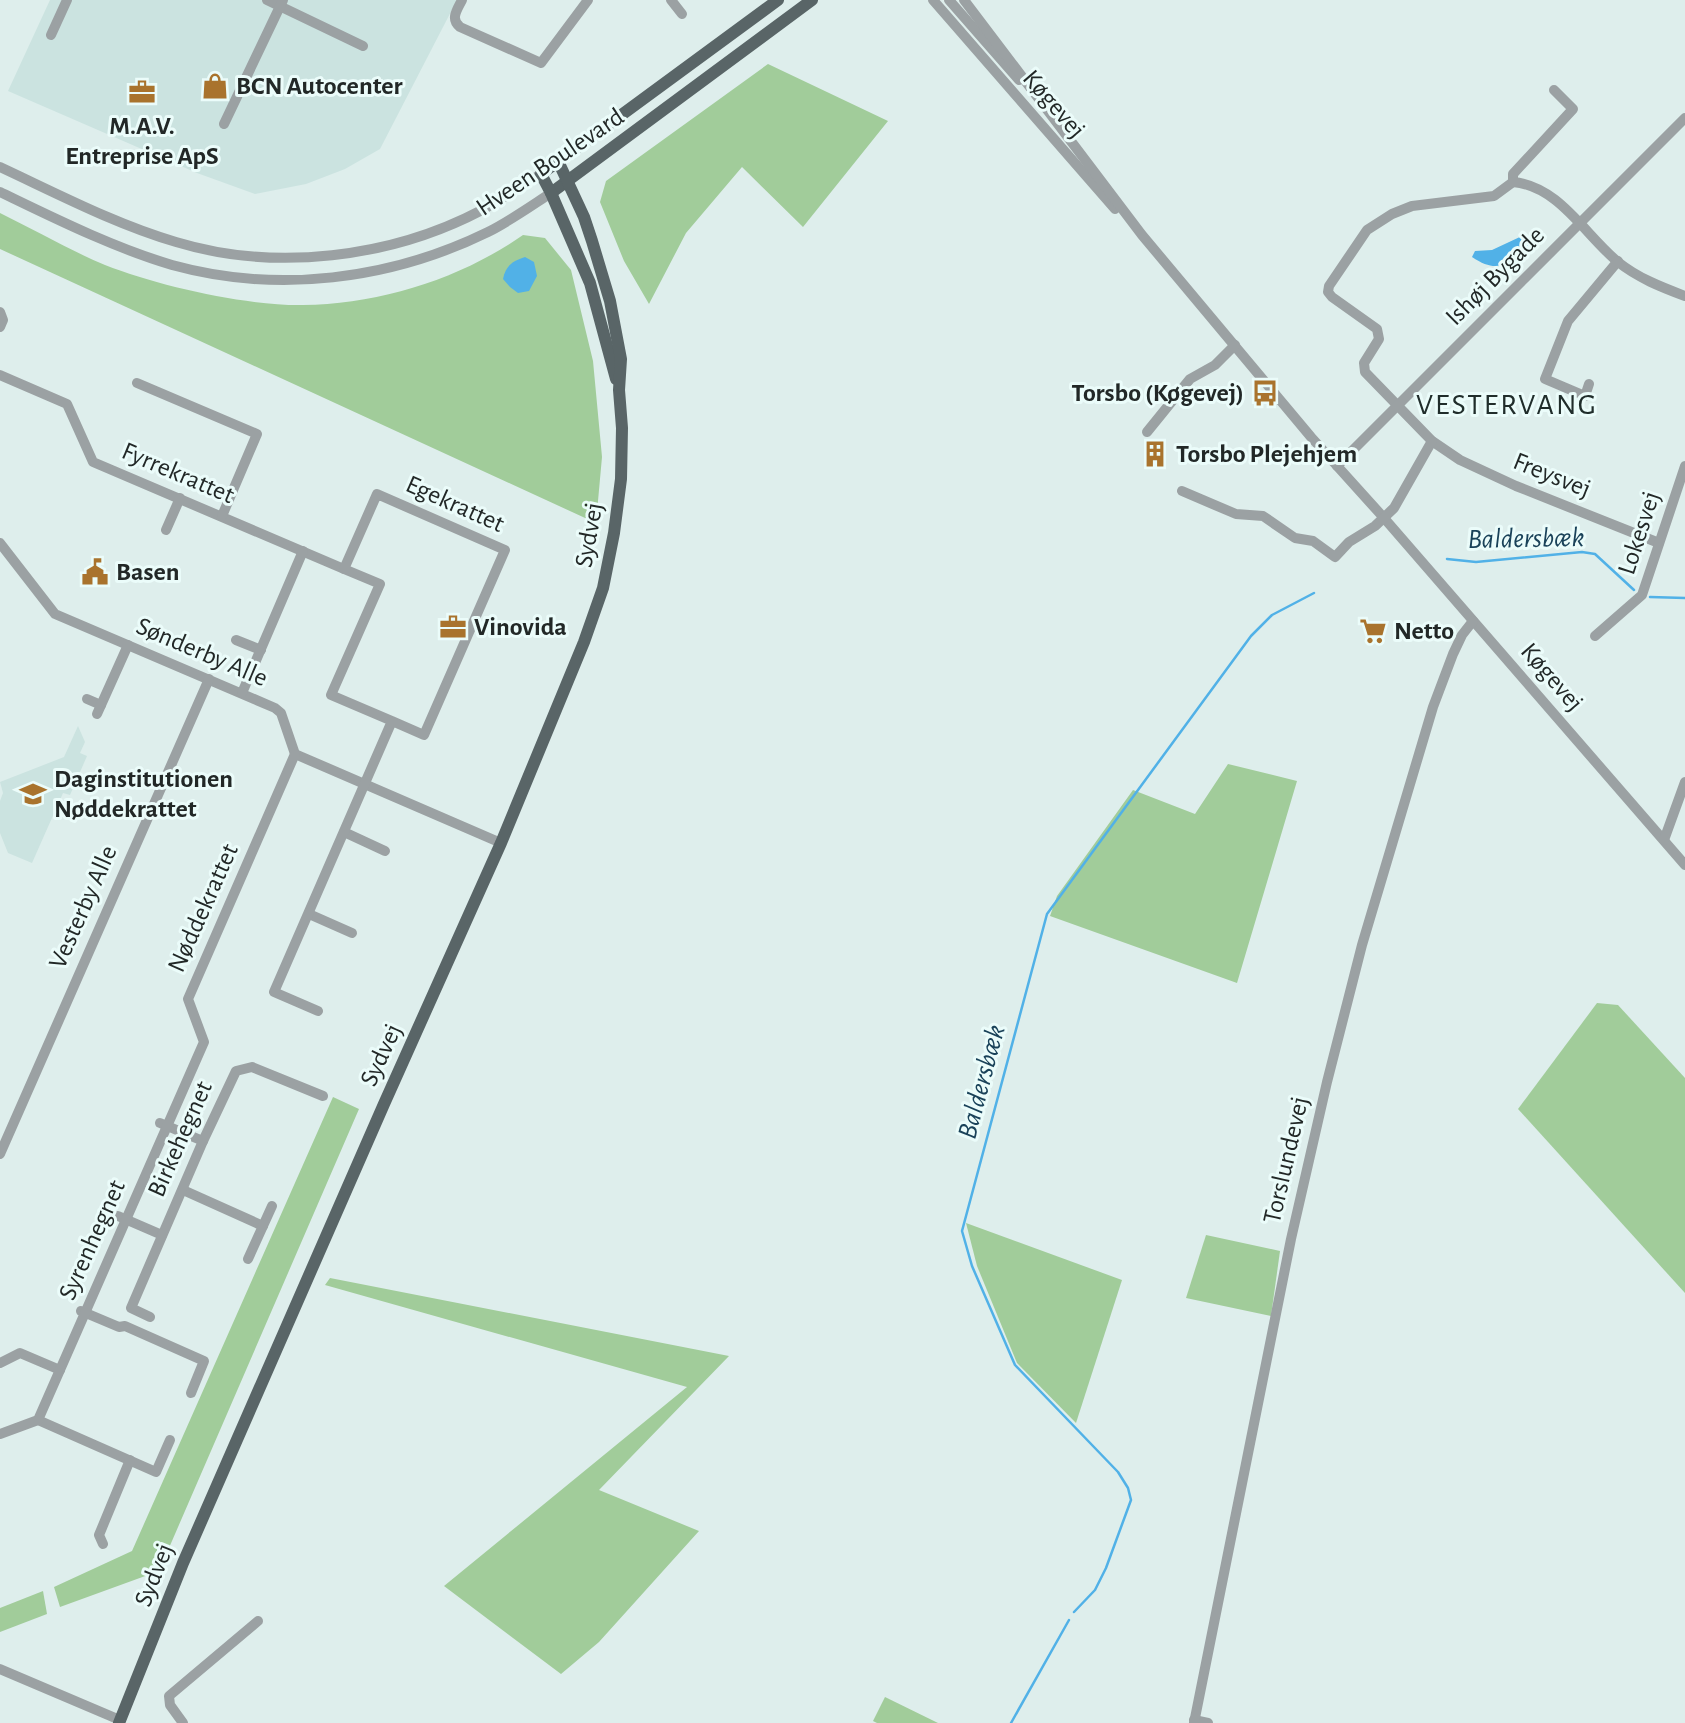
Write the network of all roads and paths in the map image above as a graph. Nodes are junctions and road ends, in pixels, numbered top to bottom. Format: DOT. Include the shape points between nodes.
graph roads {
  1 [pos="66,0"];
  2 [pos="267,0"];
  3 [pos="462,0"];
  4 [pos="588,0"];
  5 [pos="671,0"];
  6 [pos="778,0"];
  7 [pos="812,0"];
  8 [pos="933,0"];
  9 [pos="949,0"];
  10 [pos="964,0"];
  11 [pos="282,3"];
  12 [pos="682,14"];
  13 [pos="51,35"];
  14 [pos="363,46"];
  15 [pos="1554,90"];
  16 [pos="1040,99"];
  17 [pos="1685,118"];
  18 [pos="224,124"];
  19 [pos="558,162"];
  20 [pos="0,167"];
  21 [pos="541,174"];
  22 [pos="569,181"];
  23 [pos="1513,182"];
  24 [pos="551,193"];
  25 [pos="0,194"];
  26 [pos="1579,224"];
  27 [pos="1142,235"];
  28 [pos="1618,261"];
  29 [pos="1685,296"];
  30 [pos="0,312"];
  31 [pos="0,327"];
  32 [pos="1235,345"];
  33 [pos="0,375"];
  34 [pos="137,383"];
  35 [pos="1589,384"];
  36 [pos="619,390"];
  37 [pos="1399,406"];
  38 [pos="1147,432"];
  39 [pos="1432,442"];
  40 [pos="1337,466"];
  41 [pos="1685,466"];
  42 [pos="1182,491"];
  43 [pos="180,498"];
  44 [pos="222,516"];
  45 [pos="1384,518"];
  46 [pos="166,530"];
  47 [pos="0,543"];
  48 [pos="1659,544"];
  49 [pos="303,551"];
  50 [pos="344,569"];
  51 [pos="1473,621"];
  52 [pos="1595,636"];
  53 [pos="236,640"];
  54 [pos="128,645"];
  55 [pos="261,650"];
  56 [pos="209,679"];
  57 [pos="243,694"];
  58 [pos="88,699"];
  59 [pos="392,722"];
  60 [pos="295,754"];
  61 [pos="1685,782"];
  62 [pos="365,784"];
  63 [pos="344,832"];
  64 [pos="1664,840"];
  65 [pos="501,843"];
  66 [pos="385,851"];
  67 [pos="1685,865"];
  68 [pos="309,914"];
  69 [pos="352,933"];
  70 [pos="318,1011"];
  71 [pos="204,1042"];
  72 [pos="323,1096"];
  73 [pos="163,1124"];
  74 [pos="203,1141"];
  75 [pos="0,1154"];
  76 [pos="183,1190"];
  77 [pos="272,1206"];
  78 [pos="122,1218"];
  79 [pos="263,1226"];
  80 [pos="162,1235"];
  81 [pos="248,1259"];
  82 [pos="82,1311"];
  83 [pos="150,1317"];
  84 [pos="0,1363"];
  85 [pos="60,1370"];
  86 [pos="191,1393"];
  87 [pos="38,1420"];
  88 [pos="0,1434"];
  89 [pos="170,1440"];
  90 [pos="130,1460"];
  91 [pos="103,1545"];
  92 [pos="258,1621"];
  93 [pos="0,1669"];
  94 [pos="1194,1721"];
  95 [pos="119,1722"];
  96 [pos="183,1723"];
  97 [pos="1209,1723"];
  1 -- 13 [label="street"];
  2 -- 11 [label="street"];
  3 -- 4 [label="street" via="455,23 541,63"];
  5 -- 12 [label="street"];
  6 -- 19 [label="main road, Hveen Boulevard"];
  7 -- 22 [label="main road, Hveen Boulevard"];
  8 -- 27 [label="street, Køgevej"];
  9 -- 16 [label="street"];
  10 -- 16 [label="street, Køgevej"];
  11 -- 14 [label="street"];
  11 -- 18 [label="street"];
  15 -- 23 [label="street" via="1573,109 1513,174"];
  16 -- 27 [label="street, Køgevej"];
  17 -- 26 [label="street, Ishøj Bygade"];
  19 -- 21 [label="main road, Hveen Boulevard"];
  19 -- 22 [label="main road, Sydvej"];
  20 -- 21 [label="street, Hveen Boulevard" via="101,215 177,243 246,256 283,257 363,251 420,236 481,211"];
  21 -- 24 [label="main road, Sydvej"];
  22 -- 24 [label="main road, Hveen Boulevard"];
  22 -- 36 [label="main road, Sydvej" via="610,301 621,359"];
  23 -- 26 [label="street" via="1554,197"];
  23 -- 37 [label="street, Freysvej" via="1494,196 1412,206 1392,214 1367,230 1328,286 1332,297 1380,334 1364,368"];
  24 -- 25 [label="street, Hveen Boulevard" via="491,231 426,258 369,273 282,280 242,278 172,264 93,236"];
  24 -- 36 [label="main road, Sydvej" via="590,283"];
  26 -- 28 [label="street"];
  26 -- 37 [label="street, Ishøj Bygade"];
  27 -- 32 [label="street, Køgevej"];
  28 -- 29 [label="street" via="1658,286"];
  28 -- 35 [label="street" via="1568,321 1545,379 1585,396"];
  30 -- 31 [label="street"];
  32 -- 38 [label="street" via="1215,365 1190,379"];
  32 -- 40 [label="street, Køgevej"];
  33 -- 43 [label="street, Fyrrekrattet" via="67,404 93,462"];
  34 -- 44 [label="street" via="257,434"];
  36 -- 65 [label="main road, Sydvej" via="621,479 603,588"];
  37 -- 39 [label="street, Freysvej"];
  37 -- 40 [label="street, Ishøj Bygade"];
  39 -- 45 [label="street" via="1400,500"];
  39 -- 48 [label="street, Freysvej" via="1478,470"];
  40 -- 45 [label="street, Køgevej"];
  41 -- 48 [label="street, Lokesvej"];
  42 -- 45 [label="street" via="1236,514 1263,516 1335,557"];
  43 -- 44 [label="street, Fyrrekrattet"];
  43 -- 46 [label="street"];
  44 -- 49 [label="street, Fyrrekrattet"];
  45 -- 51 [label="street, Køgevej"];
  47 -- 54 [label="street, Sønderby Alle" via="55,614"];
  48 -- 52 [label="street, Lokesvej" via="1642,595"];
  49 -- 50 [label="street, Fyrrekrattet"];
  49 -- 55 [label="street"];
  50 -- 59 [label="street, Egekrattet" via="380,584 331,695"];
  50 -- 59 [label="street, Egekrattet" via="377,494 505,550 424,735"];
  51 -- 64 [label="street, Køgevej"];
  51 -- 94 [label="street, Torslundevej" via="1453,654 1433,708 1326,1082"];
  53 -- 55 [label="street"];
  54 -- 56 [label="street, Sønderby Alle"];
  54 -- 58 [label="street" via="99,710"];
  55 -- 57 [label="street"];
  56 -- 57 [label="street, Sønderby Alle"];
  56 -- 75 [label="street, Vesterby Alle"];
  57 -- 60 [label="street, Sønderby Alle" via="281,713"];
  59 -- 62 [label="street"];
  60 -- 62 [label="street"];
  60 -- 71 [label="street, Nøddekrattet" via="188,999"];
  61 -- 64 [label="street"];
  62 -- 63 [label="street"];
  62 -- 65 [label="street"];
  63 -- 66 [label="street"];
  63 -- 68 [label="street"];
  64 -- 67 [label="street, Køgevej"];
  65 -- 95 [label="main road, Sydvej" via="183,1563"];
  68 -- 69 [label="street"];
  68 -- 70 [label="street" via="274,992"];
  71 -- 73 [label="street, Syrenhegnet"];
  72 -- 74 [label="street, Birkehegnet" via="252,1067 236,1071"];
  73 -- 74 [label="street"];
  73 -- 78 [label="street, Syrenhegnet"];
  74 -- 76 [label="street, Birkehegnet"];
  76 -- 79 [label="street"];
  76 -- 80 [label="street, Birkehegnet"];
  77 -- 79 [label="street"];
  78 -- 80 [label="street, Birkehegnet"];
  78 -- 82 [label="street, Syrenhegnet"];
  79 -- 81 [label="street"];
  80 -- 83 [label="street, Birkehegnet" via="131,1308"];
  82 -- 85 [label="street, Syrenhegnet"];
  82 -- 86 [label="street" via="204,1361"];
  84 -- 85 [label="street" via="20,1353"];
  85 -- 87 [label="street, Syrenhegnet"];
  87 -- 88 [label="street"];
  87 -- 90 [label="street"];
  89 -- 90 [label="street" via="156,1472"];
  90 -- 91 [label="street" via="99,1535"];
  92 -- 96 [label="street" via="169,1696"];
  93 -- 95 [label="street"];
  94 -- 97 [label="street"];
}
